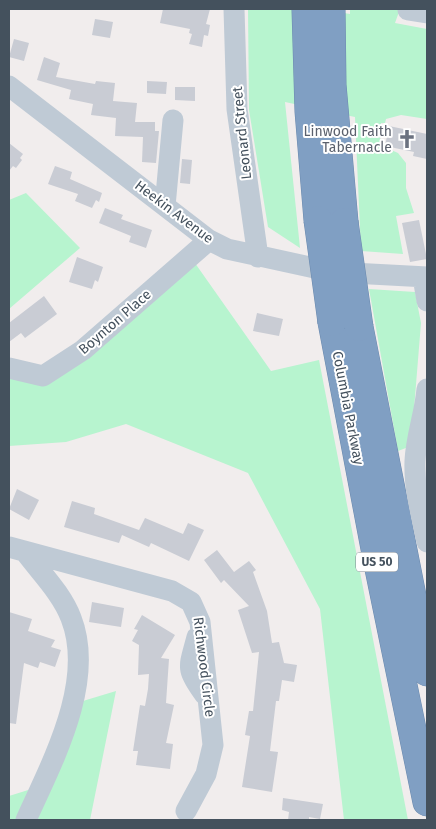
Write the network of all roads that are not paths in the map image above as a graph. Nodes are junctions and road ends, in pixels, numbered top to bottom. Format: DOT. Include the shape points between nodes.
graph roads {
  1 [pos="234,9"];
  2 [pos="306,9"];
  3 [pos="331,9"];
  4 [pos="9,86"];
  5 [pos="173,120"];
  6 [pos="165,206"];
  7 [pos="331,221"];
  8 [pos="209,240"];
  9 [pos="258,257"];
  10 [pos="425,277"];
  11 [pos="427,301"];
  12 [pos="9,368"];
  13 [pos="427,389"];
  14 [pos="422,450"];
  15 [pos="427,542"];
  16 [pos="17,550"];
  17 [pos="427,672"];
  18 [pos="427,802"];
  19 [pos="186,811"];
  20 [pos="26,820"];
  1 -- 9 [label="street, Leonard Street" via="237,109"];
  2 -- 7 [label="highway, Columbia Parkway / US 50" via="309,112"];
  3 -- 7 [label="highway, Columbia Parkway / US 50"];
  4 -- 6 [label="street, Heekin Avenue"];
  5 -- 6 [label="street"];
  6 -- 8 [label="street, Heekin Avenue"];
  7 -- 17 [label="highway, Columbia Parkway / US 50, bridge" via="359,327"];
  7 -- 18 [label="highway, Columbia Parkway / US 50, bridge" via="332,322"];
  8 -- 9 [label="street, Heekin Avenue" via="226,249"];
  8 -- 12 [label="street, Boynton Place" via="63,364 43,376"];
  9 -- 10 [label="street, Heekin Avenue" via="333,272"];
  10 -- 11 [label="street"];
  13 -- 14 [label="street"];
  14 -- 15 [label="street" via="416,489"];
  16 -- 19 [label="street, Richwood Circle" via="172,590 191,602 200,622 213,745 206,774"];
  16 -- 20 [label="street" via="62,600 77,636 79,656 66,731"];
}
